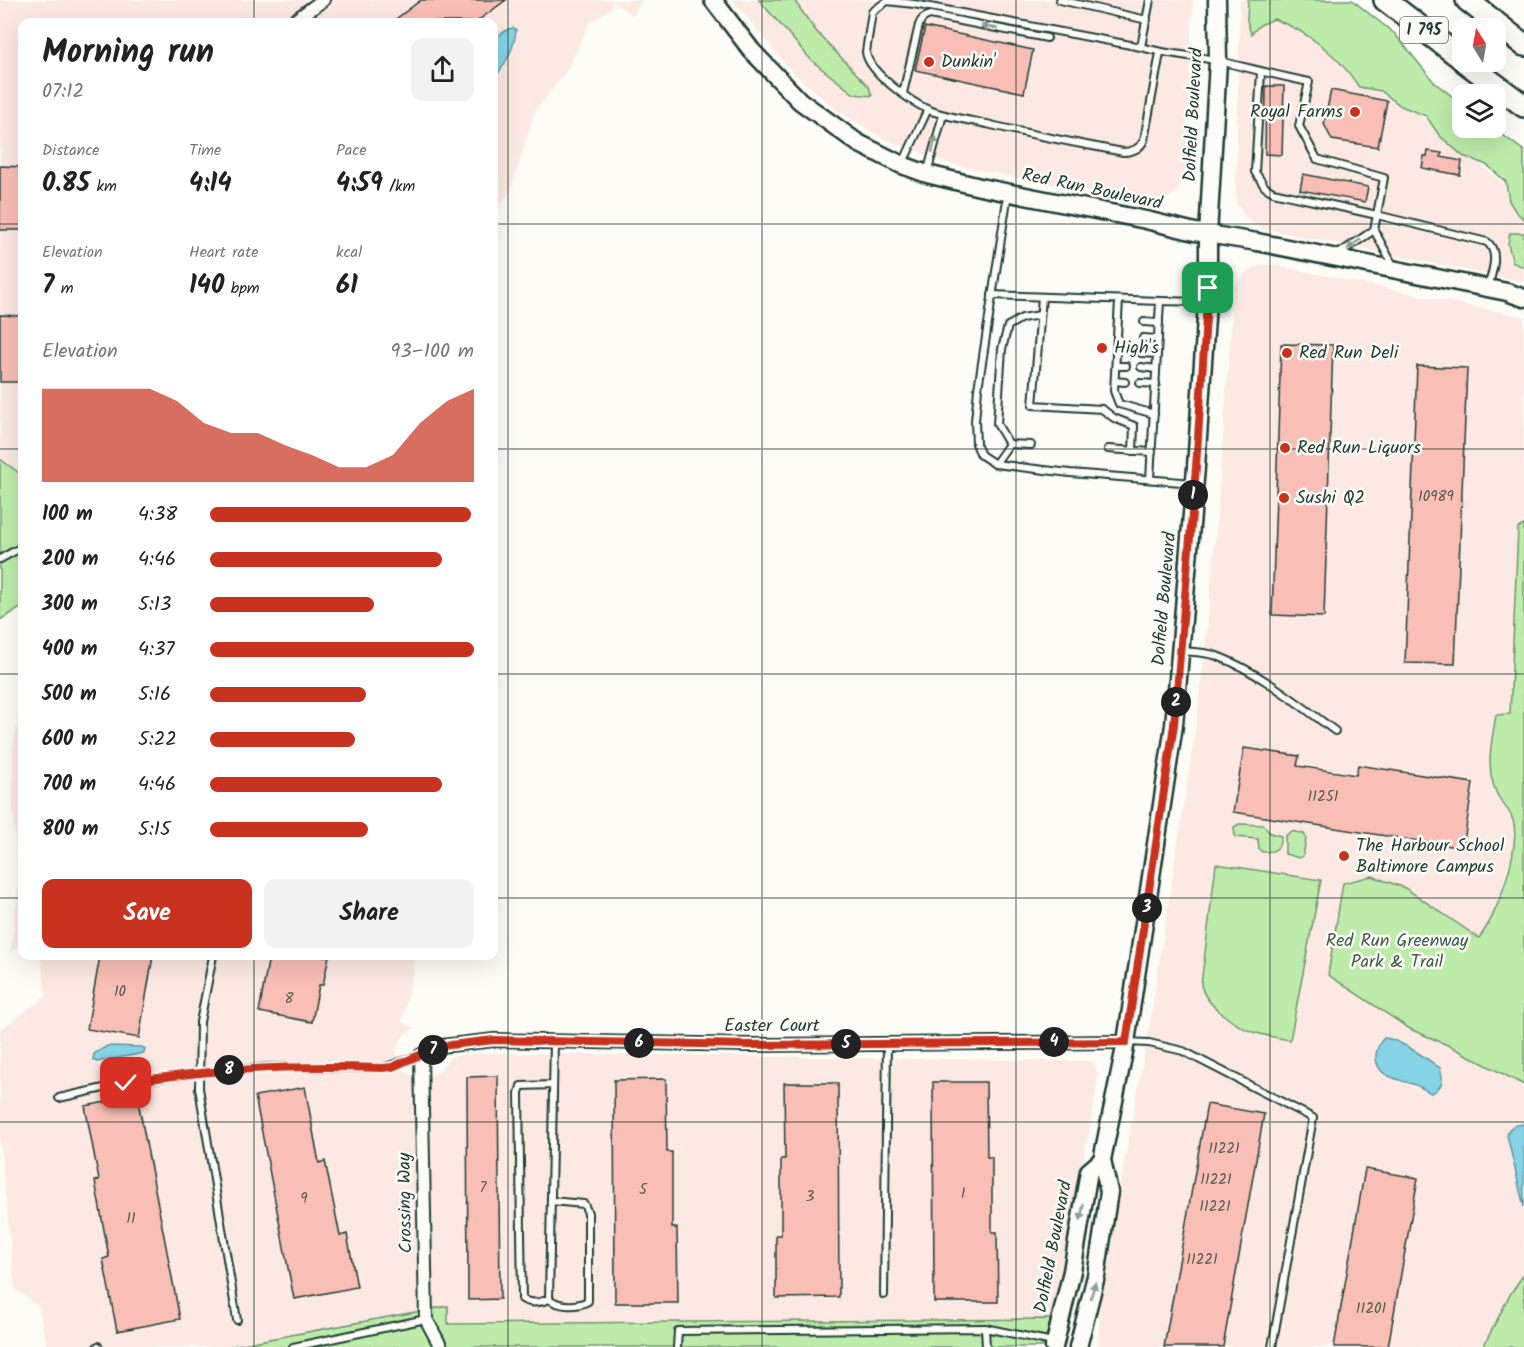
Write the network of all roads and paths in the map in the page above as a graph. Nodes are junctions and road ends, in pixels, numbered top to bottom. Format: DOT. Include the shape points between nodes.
graph roads {
  1 [pos="323,0"];
  2 [pos="713,0"];
  3 [pos="1060,0"];
  4 [pos="1150,0"];
  5 [pos="1217,0"];
  6 [pos="1385,0"];
  7 [pos="1467,0"];
  8 [pos="298,18"];
  9 [pos="1147,20"];
  10 [pos="1047,38"];
  11 [pos="1524,45"];
  12 [pos="1141,47"];
  13 [pos="1452,51"];
  14 [pos="1160,52"];
  15 [pos="1218,61"];
  16 [pos="1261,72"];
  17 [pos="1480,72"];
  18 [pos="903,93"];
  19 [pos="1524,106"];
  20 [pos="928,109"];
  21 [pos="943,115"];
  22 [pos="902,165"];
  23 [pos="927,174"];
  24 [pos="1008,192"];
  25 [pos="1377,215"];
  26 [pos="1374,230"];
  27 [pos="1208,235"];
  28 [pos="1333,257"];
  29 [pos="1395,270"];
  30 [pos="1488,290"];
  31 [pos="992,295"];
  32 [pos="1042,297"];
  33 [pos="1524,298"];
  34 [pos="1119,300"];
  35 [pos="1160,301"];
  36 [pos="1207,302"];
  37 [pos="1040,315"];
  38 [pos="1118,321"];
  39 [pos="1128,321"];
  40 [pos="1144,322"];
  41 [pos="1159,323"];
  42 [pos="1117,337"];
  43 [pos="1127,337"];
  44 [pos="1143,338"];
  45 [pos="1158,339"];
  46 [pos="1116,352"];
  47 [pos="1126,353"];
  48 [pos="1141,354"];
  49 [pos="1157,354"];
  50 [pos="1116,366"];
  51 [pos="1126,366"];
  52 [pos="1141,368"];
  53 [pos="1156,369"];
  54 [pos="1115,381"];
  55 [pos="1125,382"];
  56 [pos="1140,383"];
  57 [pos="1156,384"];
  58 [pos="1154,414"];
  59 [pos="1010,444"];
  60 [pos="1030,445"];
  61 [pos="1108,449"];
  62 [pos="1133,451"];
  63 [pos="1152,452"];
  64 [pos="995,464"];
  65 [pos="1150,479"];
  66 [pos="1194,483"];
  67 [pos="18,549"];
  68 [pos="0,559"];
  69 [pos="1180,651"];
  70 [pos="1335,731"];
  71 [pos="212,960"];
  72 [pos="554,1041"];
  73 [pos="1126,1042"];
  74 [pos="887,1044"];
  75 [pos="421,1055"];
  76 [pos="198,1073"];
  77 [pos="553,1085"];
  78 [pos="59,1098"];
  79 [pos="1102,1160"];
  80 [pos="551,1201"];
  81 [pos="884,1295"];
  82 [pos="549,1299"];
  83 [pos="426,1319"];
  84 [pos="237,1320"];
  85 [pos="986,1328"];
  86 [pos="1055,1345"];
  87 [pos="293,1347"];
  88 [pos="441,1347"];
  89 [pos="677,1347"];
  90 [pos="986,1347"];
  91 [pos="1078,1347"];
  92 [pos="1272,1347"];
  1 -- 8 [label="street"];
  2 -- 22 [label="main road, Red Run Boulevard" via="752,51 800,101 858,143"];
  3 -- 9 [label="lane"];
  4 -- 9 [label="lane"];
  5 -- 15 [label="main road, Dolfield Boulevard"];
  6 -- 13 [label="highway, I 795"];
  7 -- 11 [label="highway, I 795"];
  9 -- 12 [label="lane"];
  10 -- 18 [label="lane, one-way" via="925,16 919,25"];
  12 -- 14 [label="lane"];
  12 -- 18 [label="lane" via="887,1 872,12 866,58"];
  14 -- 15 [label="lane"];
  14 -- 21 [label="lane" via="1144,140 1131,152"];
  15 -- 16 [label="lane"];
  15 -- 27 [label="main road, Dolfield Boulevard"];
  16 -- 25 [label="lane" via="1256,172 1265,187"];
  16 -- 25 [label="lane" via="1309,82 1299,126 1317,159 1384,178"];
  17 -- 19 [label="highway, I 795"];
  18 -- 20 [label="lane"];
  20 -- 21 [label="lane"];
  20 -- 22 [label="lane"];
  23 -- 21 [label="lane, one-way"];
  22 -- 23 [label="main road, Red Run Boulevard"];
  23 -- 24 [label="main road, Red Run Boulevard"];
  24 -- 27 [label="main road, Red Run Boulevard"];
  24 -- 31 [label="lane"];
  25 -- 26 [label="lane"];
  25 -- 30 [label="lane" via="1487,242 1494,252"];
  26 -- 28 [label="lane, one-way"];
  26 -- 29 [label="lane"];
  27 -- 28 [label="main road, Red Run Boulevard"];
  27 -- 36 [label="main road, Dolfield Boulevard"];
  28 -- 29 [label="main road, Red Run Boulevard"];
  29 -- 30 [label="main road, Red Run Boulevard"];
  30 -- 33 [label="main road, Red Run Boulevard"];
  31 -- 32 [label="lane"];
  31 -- 64 [label="lane" via="975,421 976,444 981,455"];
  32 -- 34 [label="lane"];
  32 -- 37 [label="lane"];
  34 -- 35 [label="lane"];
  34 -- 38 [label="lane"];
  35 -- 36 [label="lane"];
  35 -- 41 [label="lane"];
  36 -- 66 [label="main road, Dolfield Boulevard"];
  37 -- 59 [label="lane" via="1022,318 1008,326 1002,349 997,424"];
  37 -- 62 [label="lane" via="1033,405 1102,409 1134,426"];
  38 -- 39 [label="lane"];
  38 -- 42 [label="lane"];
  40 -- 41 [label="lane"];
  41 -- 45 [label="lane"];
  42 -- 43 [label="lane"];
  42 -- 46 [label="lane"];
  44 -- 45 [label="lane"];
  45 -- 49 [label="lane"];
  46 -- 47 [label="lane"];
  46 -- 50 [label="lane"];
  48 -- 49 [label="lane"];
  49 -- 53 [label="lane"];
  50 -- 51 [label="lane"];
  50 -- 54 [label="lane"];
  52 -- 53 [label="lane"];
  53 -- 57 [label="lane"];
  54 -- 55 [label="lane"];
  54 -- 58 [label="lane" via="1119,404"];
  56 -- 57 [label="lane"];
  57 -- 58 [label="lane"];
  58 -- 63 [label="lane"];
  59 -- 60 [label="lane"];
  59 -- 64 [label="lane"];
  61 -- 62 [label="lane"];
  62 -- 63 [label="lane"];
  63 -- 65 [label="lane"];
  64 -- 65 [label="lane"];
  65 -- 66 [label="lane"];
  66 -- 69 [label="main road, Dolfield Boulevard"];
  67 -- 68 [label="lane"];
  69 -- 70 [label="lane" via="1207,654 1233,663 1277,688"];
  69 -- 73 [label="main road, Dolfield Boulevard" via="1174,725"];
  71 -- 76 [label="lane" via="200,1022"];
  72 -- 74 [label="street, Easter Court"];
  72 -- 75 [label="street, Easter Court" via="454,1043"];
  72 -- 77 [label="lane"];
  73 -- 74 [label="street, Easter Court"];
  73 -- 79 [label="main road, Dolfield Boulevard"];
  73 -- 92 [label="lane" via="1183,1051 1313,1118"];
  74 -- 81 [label="lane"];
  75 -- 76 [label="lane" via="383,1068 269,1067"];
  75 -- 83 [label="street, Crossing Way"];
  76 -- 78 [label="lane"];
  76 -- 84 [label="lane"];
  77 -- 80 [label="lane"];
  77 -- 82 [label="lane" via="521,1086 519,1093 522,1299"];
  79 -- 86 [label="main road, Dolfield Boulevard, one-way" via="1089,1172"];
  91 -- 79 [label="main road, Dolfield Boulevard, one-way" via="1096,1276 1108,1192"];
  80 -- 82 [label="lane"];
  80 -- 82 [label="lane" via="584,1204 588,1213 588,1301 557,1305"];
  83 -- 87 [label="lane"];
  83 -- 88 [label="street, Crossing Way"];
  85 -- 86 [label="lane"];
  85 -- 89 [label="lane" via="678,1331"];
  85 -- 90 [label="lane"];
}
